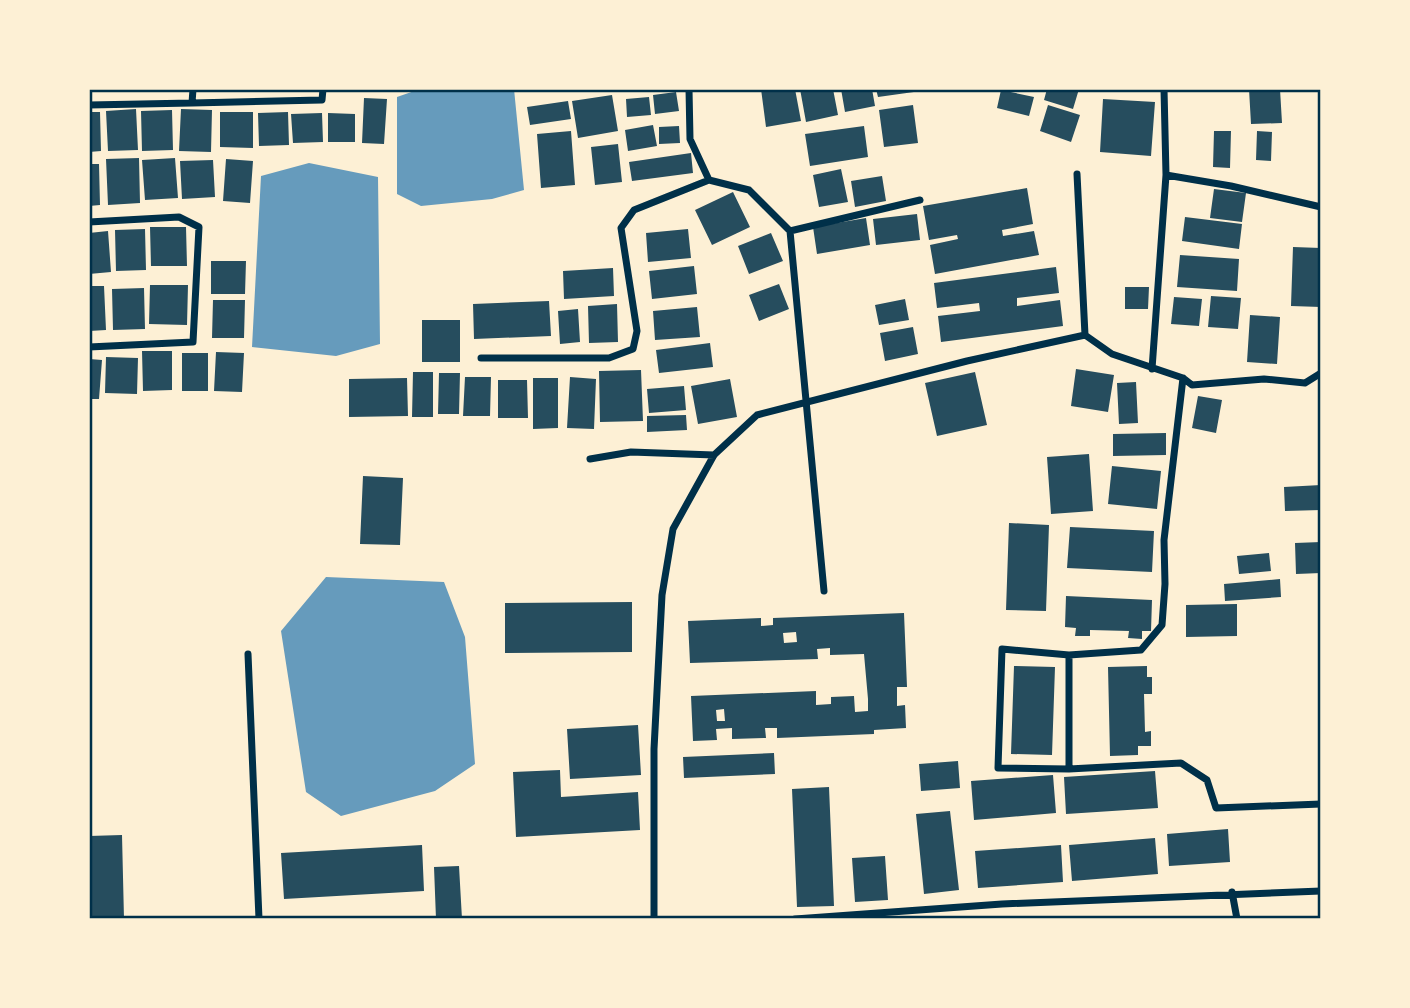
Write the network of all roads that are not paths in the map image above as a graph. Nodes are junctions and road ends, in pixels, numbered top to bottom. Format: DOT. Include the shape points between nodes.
graph roads {
  1 [pos="193,89"];
  2 [pos="323,89"];
  3 [pos="689,89"];
  4 [pos="1164,89"];
  5 [pos="192,103"];
  6 [pos="89,105"];
  7 [pos="1077,174"];
  8 [pos="1166,175"];
  9 [pos="709,180"];
  10 [pos="920,200"];
  11 [pos="1321,207"];
  12 [pos="89,222"];
  13 [pos="790,231"];
  14 [pos="1085,335"];
  15 [pos="89,347"];
  16 [pos="481,358"];
  17 [pos="1152,369"];
  18 [pos="1321,373"];
  19 [pos="1183,378"];
  20 [pos="806,403"];
  21 [pos="714,455"];
  22 [pos="590,459"];
  23 [pos="824,591"];
  24 [pos="248,654"];
  25 [pos="1069,655"];
  26 [pos="1069,769"];
  27 [pos="1321,804"];
  28 [pos="1321,891"];
  29 [pos="1232,892"];
  30 [pos="259,919"];
  31 [pos="653,919"];
  32 [pos="795,919"];
  33 [pos="1237,919"];
  1 -- 5 [label="street"];
  2 -- 5 [label="street" via="322,100"];
  3 -- 9 [label="street" via="690,139"];
  4 -- 8 [label="street"];
  5 -- 6 [label="street"];
  7 -- 14 [label="street"];
  8 -- 11 [label="street"];
  8 -- 17 [label="street"];
  9 -- 13 [label="street" via="749,190"];
  9 -- 16 [label="street" via="634,210 621,228 637,331 633,349 609,358"];
  10 -- 13 [label="street"];
  12 -- 15 [label="street" via="179,217 199,227 193,342"];
  13 -- 20 [label="street"];
  14 -- 17 [label="street" via="1112,354"];
  14 -- 20 [label="street"];
  17 -- 19 [label="street"];
  18 -- 19 [label="street" via="1305,383 1264,379 1192,385"];
  19 -- 25 [label="street" via="1164,540 1162,625 1141,650"];
  20 -- 21 [label="street" via="757,415"];
  20 -- 23 [label="street"];
  21 -- 22 [label="street" via="631,452"];
  21 -- 31 [label="street" via="674,530 662,595 654,749"];
  24 -- 30 [label="street"];
  25 -- 26 [label="street"];
  25 -- 26 [label="street" via="1002,649 998,768"];
  26 -- 27 [label="street" via="1181,763 1207,780 1216,808"];
  28 -- 29 [label="street"];
  29 -- 32 [label="street"];
  29 -- 33 [label="street"];
}
